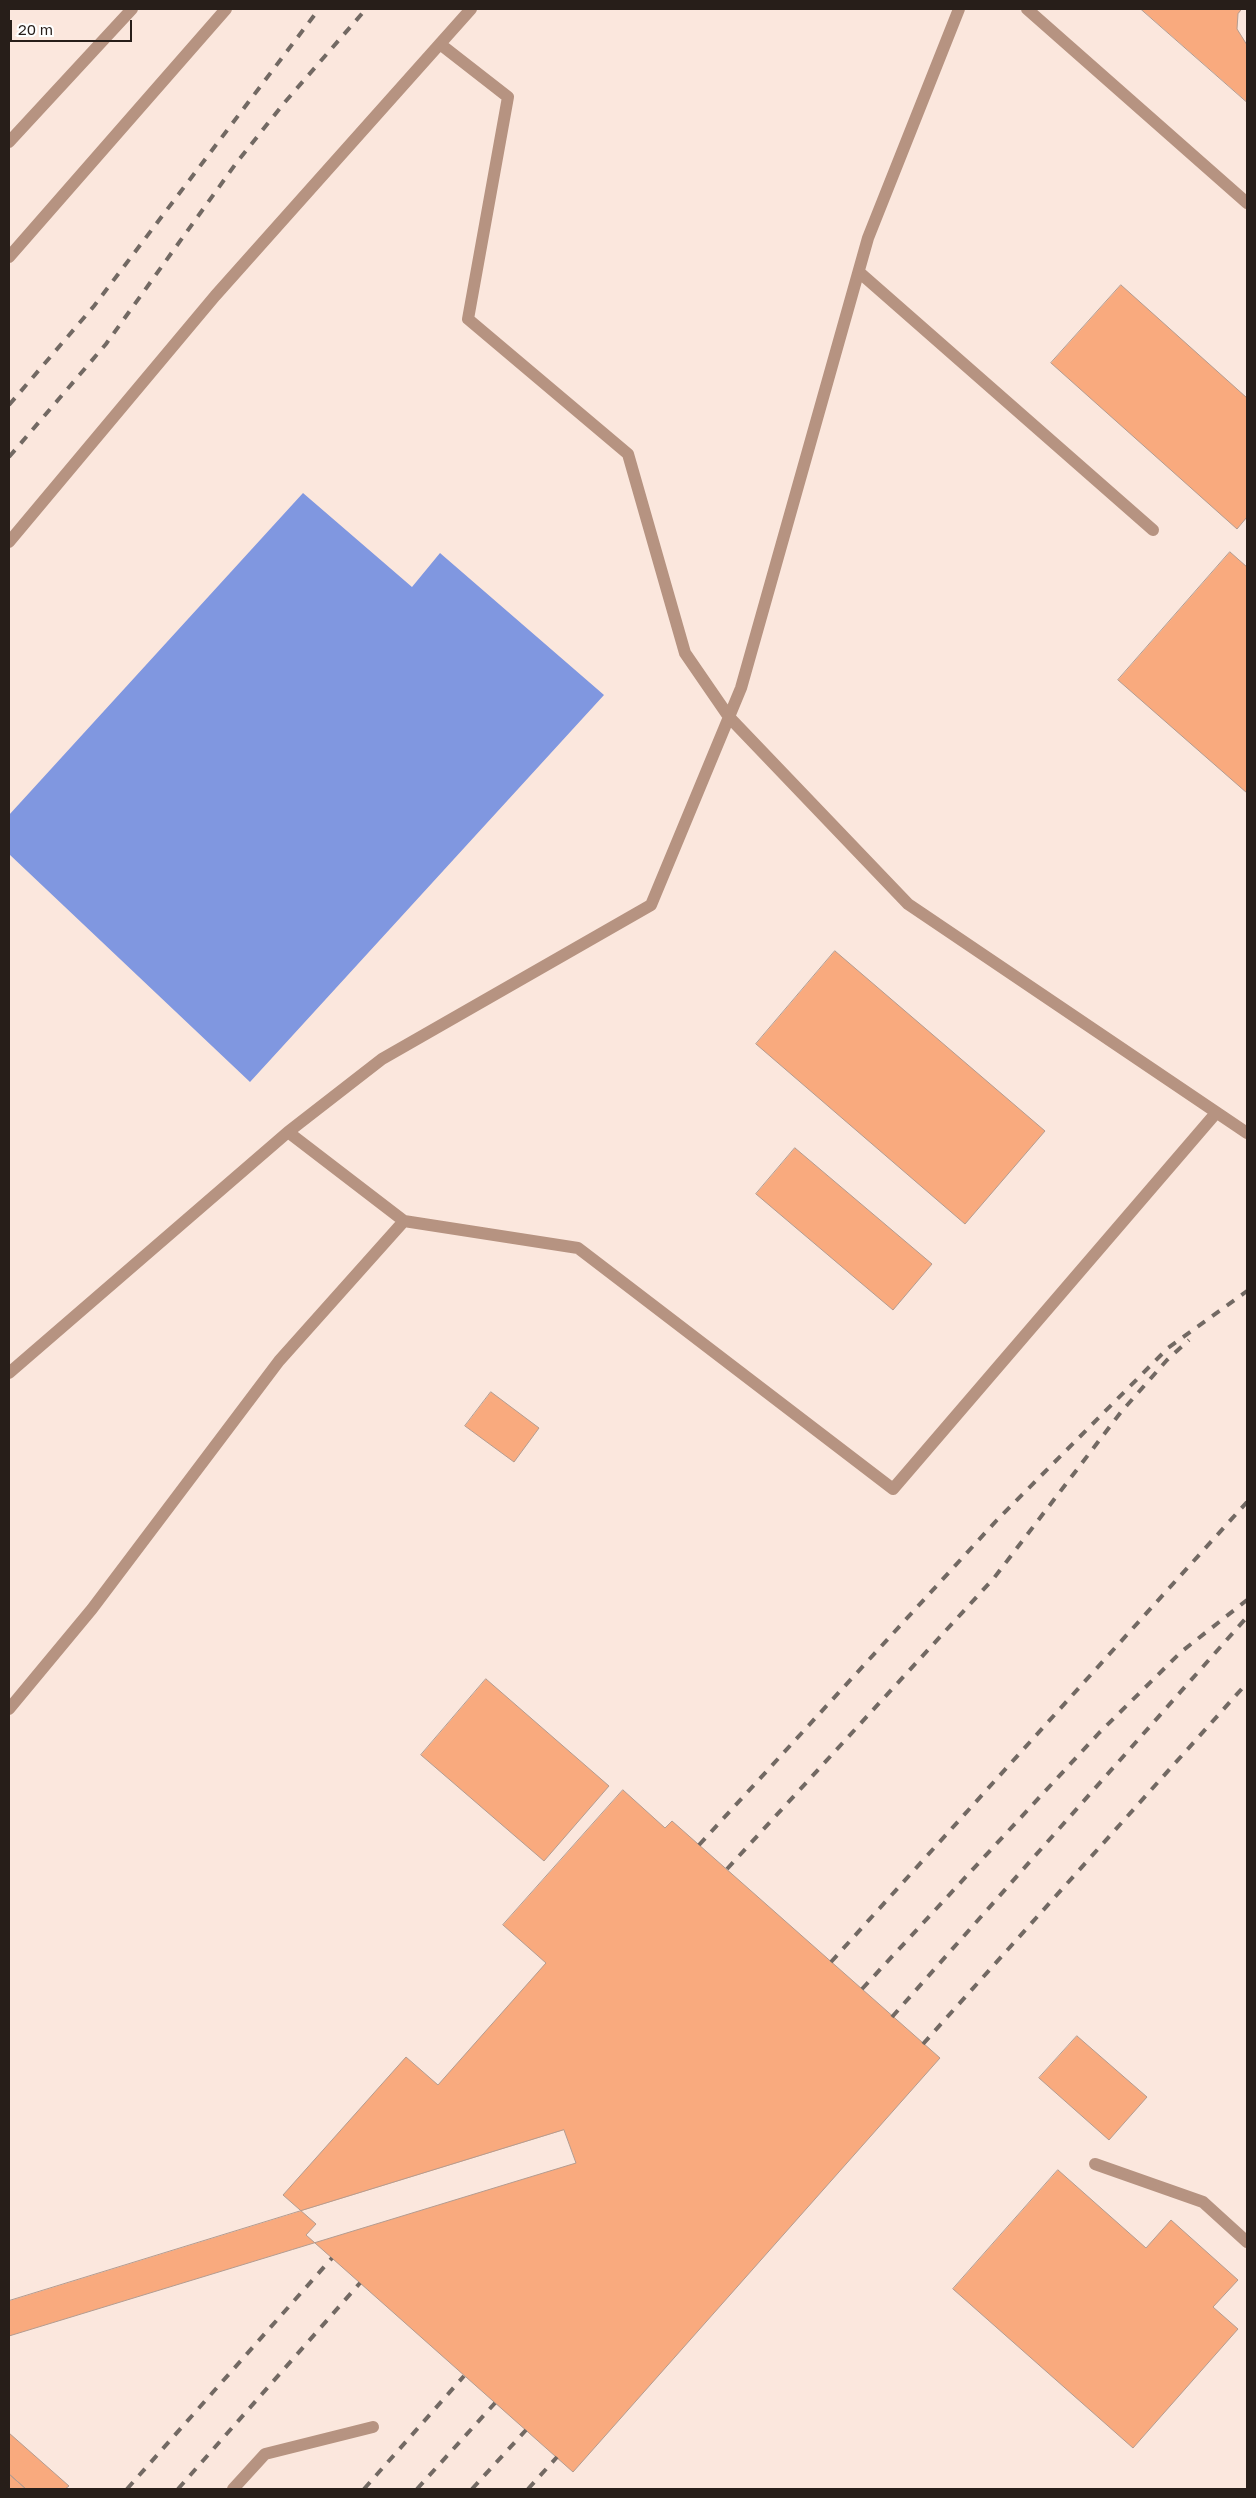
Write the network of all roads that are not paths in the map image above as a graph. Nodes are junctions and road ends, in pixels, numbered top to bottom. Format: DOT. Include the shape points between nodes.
graph roads {
  1 [pos="132,9"];
  2 [pos="226,9"];
  3 [pos="471,9"];
  4 [pos="959,9"];
  5 [pos="1027,9"];
  6 [pos="440,44"];
  7 [pos="9,142"];
  8 [pos="1247,203"];
  9 [pos="9,257"];
  10 [pos="858,272"];
  11 [pos="1153,530"];
  12 [pos="9,542"];
  13 [pos="729,717"];
  14 [pos="1216,1113"];
  15 [pos="288,1132"];
  16 [pos="1247,1133"];
  17 [pos="404,1221"];
  18 [pos="9,1373"];
  19 [pos="9,1709"];
  20 [pos="1095,2164"];
  21 [pos="1247,2242"];
  22 [pos="373,2427"];
  23 [pos="233,2489"];
  1 -- 7 [label="lane"];
  2 -- 9 [label="lane"];
  3 -- 6 [label="lane"];
  4 -- 10 [label="lane" via="868,238"];
  5 -- 8 [label="lane"];
  6 -- 12 [label="lane" via="215,296"];
  6 -- 13 [label="lane" via="508,98 468,319 628,454 685,653"];
  10 -- 11 [label="lane"];
  10 -- 13 [label="lane" via="744,678"];
  13 -- 14 [label="lane" via="908,904"];
  13 -- 15 [label="lane" via="651,905 382,1059"];
  14 -- 16 [label="lane"];
  14 -- 17 [label="lane" via="893,1489 578,1248"];
  15 -- 17 [label="lane"];
  15 -- 18 [label="lane"];
  17 -- 19 [label="lane" via="279,1361 92,1609"];
  20 -- 21 [label="lane" via="1203,2202"];
  22 -- 23 [label="lane" via="265,2454"];
}
